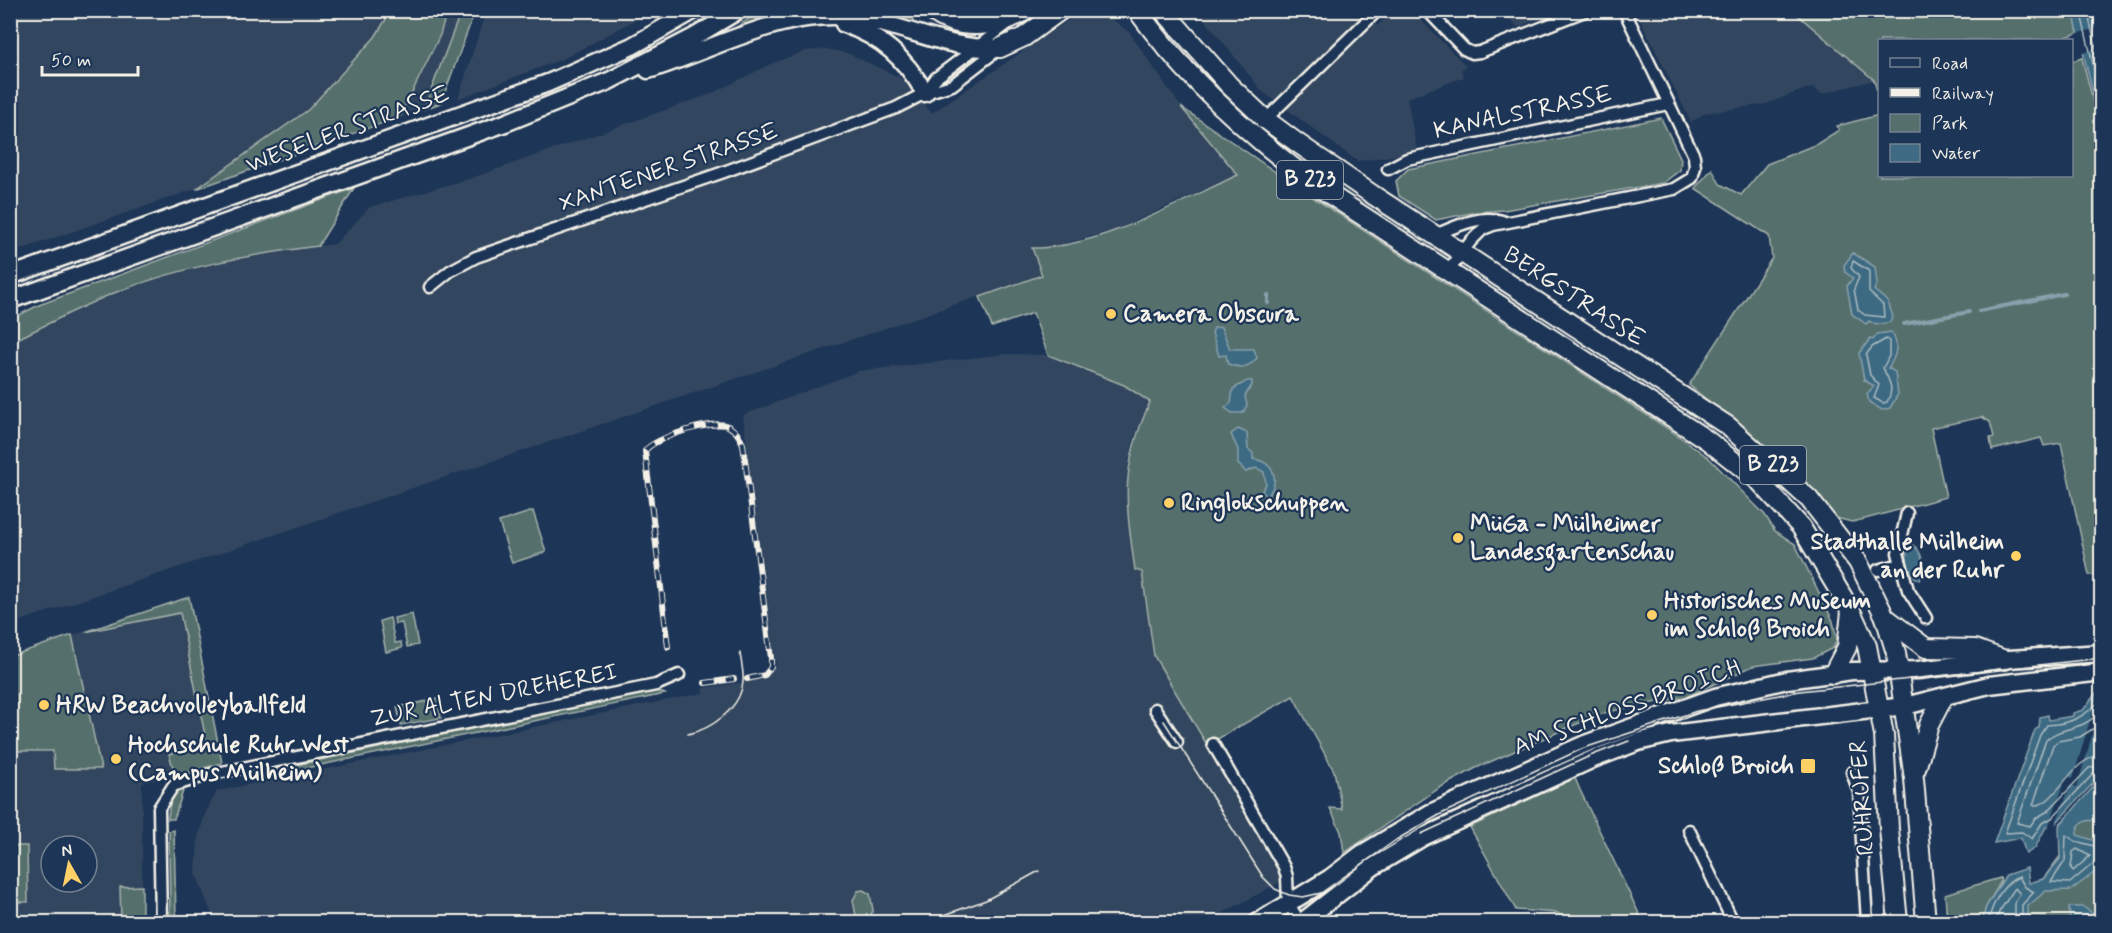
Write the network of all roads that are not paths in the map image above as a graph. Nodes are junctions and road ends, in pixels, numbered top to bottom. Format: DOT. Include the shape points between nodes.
graph roads {
  1 [pos="695,10"];
  2 [pos="739,10"];
  3 [pos="931,10"];
  4 [pos="1061,10"];
  5 [pos="1120,10"];
  6 [pos="1163,10"];
  7 [pos="1378,10"];
  8 [pos="1427,10"];
  9 [pos="1587,10"];
  10 [pos="1624,10"];
  11 [pos="1020,14"];
  12 [pos="1140,15"];
  13 [pos="824,17"];
  14 [pos="1000,48"];
  15 [pos="975,50"];
  16 [pos="609,81"];
  17 [pos="925,93"];
  18 [pos="1668,104"];
  19 [pos="1265,119"];
  20 [pos="1250,134"];
  21 [pos="1388,170"];
  22 [pos="1505,222"];
  23 [pos="1435,235"];
  24 [pos="1461,253"];
  25 [pos="1449,270"];
  26 [pos="10,276"];
  27 [pos="430,287"];
  28 [pos="10,300"];
  29 [pos="1907,513"];
  30 [pos="1901,564"];
  31 [pos="1878,570"];
  32 [pos="1851,610"];
  33 [pos="1885,618"];
  34 [pos="1926,618"];
  35 [pos="2094,654"];
  36 [pos="2007,660"];
  37 [pos="1874,670"];
  38 [pos="1899,671"];
  39 [pos="2095,672"];
  40 [pos="1833,674"];
  41 [pos="679,675"];
  42 [pos="1942,698"];
  43 [pos="1905,706"];
  44 [pos="1155,709"];
  45 [pos="1880,709"];
  46 [pos="1177,742"];
  47 [pos="1213,744"];
  48 [pos="1852,772"];
  49 [pos="1914,779"];
  50 [pos="1689,830"];
  51 [pos="1288,903"];
  52 [pos="1308,920"];
  53 [pos="161,922"];
  54 [pos="1258,922"];
  55 [pos="1733,922"];
  56 [pos="1867,922"];
  57 [pos="1898,922"];
  58 [pos="1926,922"];
  1 -- 26 [label="main road, WESELER STRASSE" via="632,46 548,83"];
  2 -- 16 [label="main road"];
  3 -- 11 [label="main road" via="955,23 986,25"];
  4 -- 14 [label="main road"];
  5 -- 12 [label="main road"];
  6 -- 19 [label="main road, BERGSTRASSE / B 223" via="1222,78"];
  7 -- 19 [label="street"];
  8 -- 9 [label="street" via="1472,53"];
  10 -- 18 [label="street"];
  11 -- 15 [label="street, XANTENER STRASSE"];
  12 -- 20 [label="main road, BERGSTRASSE / B 223"];
  13 -- 15 [label="main road" via="857,17"];
  13 -- 16 [label="main road" via="767,28"];
  13 -- 17 [label="main road" via="866,32 893,49"];
  14 -- 15 [label="main road"];
  14 -- 17 [label="street, XANTENER STRASSE" via="952,85"];
  15 -- 17 [label="street, XANTENER STRASSE" via="936,78"];
  16 -- 28 [label="main road, WESELER STRASSE" via="505,123"];
  17 -- 27 [label="street, XANTENER STRASSE" via="896,108 788,148 476,257"];
  18 -- 21 [label="street, KANALSTRASSE" via="1407,159"];
  18 -- 22 [label="street" via="1694,156 1692,178 1674,189"];
  19 -- 20 [label="street"];
  19 -- 23 [label="main road, BERGSTRASSE / B 223"];
  20 -- 25 [label="main road, BERGSTRASSE / B 223" via="1323,189"];
  22 -- 23 [label="street" via="1487,219"];
  22 -- 24 [label="street" via="1483,229"];
  23 -- 24 [label="main road, BERGSTRASSE / B 223"];
  24 -- 25 [label="street"];
  24 -- 33 [label="main road, BERGSTRASSE / B 223" via="1728,426 1809,499 1858,562"];
  25 -- 32 [label="main road, BERGSTRASSE / B 223" via="1641,394 1760,482 1802,527"];
  29 -- 30 [label="street" via="1898,553"];
  30 -- 31 [label="street"];
  30 -- 34 [label="street" via="1908,590"];
  32 -- 37 [label="main road, BERGSTRASSE / B 223"];
  32 -- 40 [label="main road" via="1847,647"];
  33 -- 36 [label="main road" via="1926,648 1975,649"];
  33 -- 38 [label="main road, BERGSTRASSE / B 223"];
  35 -- 36 [label="main road, AM SCHLOSS BROICH"];
  36 -- 38 [label="main road, AM SCHLOSS BROICH"];
  37 -- 38 [label="main road, AM SCHLOSS BROICH"];
  37 -- 40 [label="main road, AM SCHLOSS BROICH"];
  37 -- 45 [label="main road, RUHRUFER / B 223"];
  38 -- 43 [label="main road, RUHRUFER / B 223"];
  39 -- 42 [label="main road, AM SCHLOSS BROICH" via="1989,685"];
  40 -- 51 [label="main road, AM SCHLOSS BROICH" via="1743,688 1585,744 1430,813"];
  41 -- 53 [label="street, ZUR ALTEN DREHEREI" via="656,685 199,777 173,786 159,808"];
  42 -- 43 [label="main road, AM SCHLOSS BROICH"];
  42 -- 49 [label="main road" via="1929,725"];
  43 -- 45 [label="main road, AM SCHLOSS BROICH"];
  43 -- 49 [label="main road, RUHRUFER / B 223"];
  44 -- 46 [label="street"];
  45 -- 52 [label="main road, AM SCHLOSS BROICH" via="1671,734 1638,742 1423,837 1373,867"];
  45 -- 57 [label="main road, RUHRUFER / B 223"];
  47 -- 51 [label="street" via="1284,867"];
  48 -- 56 [label="street" via="1859,792"];
  49 -- 58 [label="main road, RUHRUFER / B 223"];
  50 -- 55 [label="street"];
  51 -- 52 [label="street, AM SCHLOSS BROICH"];
  51 -- 54 [label="main road, AM SCHLOSS BROICH"];
}
